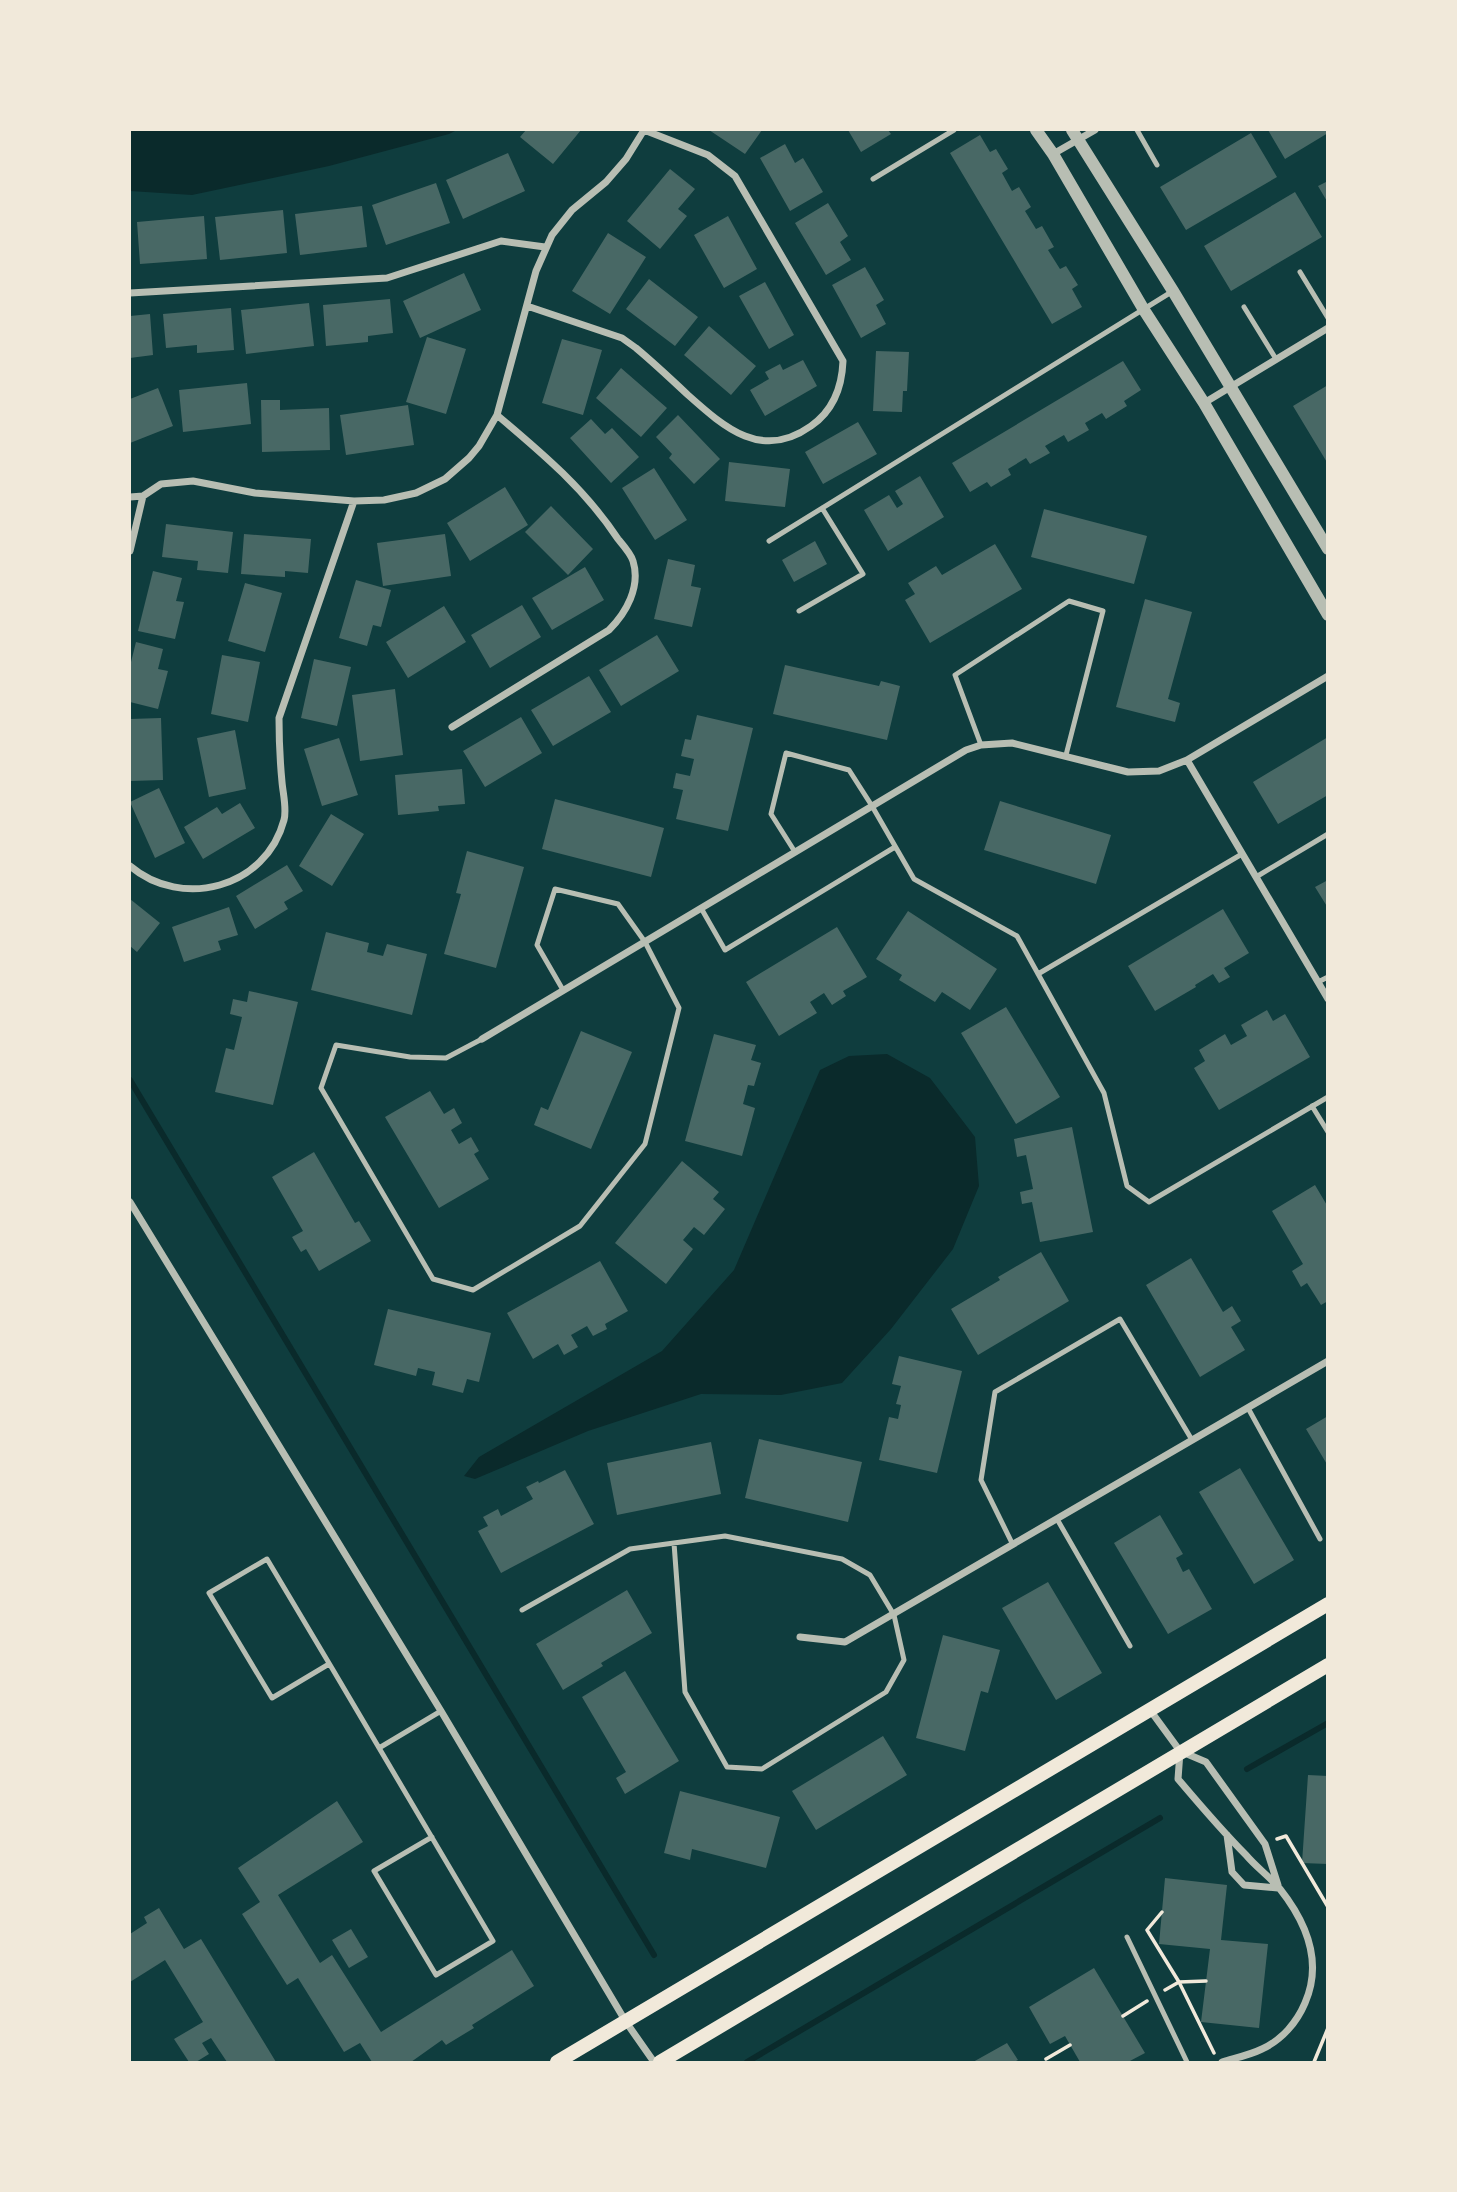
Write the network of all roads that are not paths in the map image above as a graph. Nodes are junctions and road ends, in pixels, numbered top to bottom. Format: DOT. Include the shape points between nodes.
graph roads {
  1 [pos="644,130"];
  2 [pos="954,130"];
  3 [pos="1036,130"];
  4 [pos="1095,130"];
  5 [pos="1137,130"];
  6 [pos="1075,134"];
  7 [pos="1053,154"];
  8 [pos="1157,165"];
  9 [pos="873,179"];
  10 [pos="545,247"];
  11 [pos="1300,272"];
  12 [pos="1173,291"];
  13 [pos="130,293"];
  14 [pos="527,306"];
  15 [pos="1244,307"];
  16 [pos="1144,310"];
  17 [pos="1328,318"];
  18 [pos="1328,328"];
  19 [pos="1276,359"];
  20 [pos="1229,387"];
  21 [pos="1204,402"];
  22 [pos="497,415"];
  23 [pos="143,496"];
  24 [pos="130,497"];
  25 [pos="354,500"];
  26 [pos="822,508"];
  27 [pos="769,541"];
  28 [pos="1328,549"];
  29 [pos="130,551"];
  30 [pos="799,611"];
  31 [pos="1328,615"];
  32 [pos="1328,676"];
  33 [pos="452,727"];
  34 [pos="981,745"];
  35 [pos="1066,755"];
  36 [pos="1187,760"];
  37 [pos="873,806"];
  38 [pos="1328,834"];
  39 [pos="895,847"];
  40 [pos="796,853"];
  41 [pos="1242,854"];
  42 [pos="130,866"];
  43 [pos="1256,877"];
  44 [pos="701,908"];
  45 [pos="645,942"];
  46 [pos="1038,974"];
  47 [pos="1328,977"];
  48 [pos="1318,982"];
  49 [pos="563,990"];
  50 [pos="1328,999"];
  51 [pos="482,1039"];
  52 [pos="1328,1097"];
  53 [pos="1312,1106"];
  54 [pos="1328,1132"];
  55 [pos="130,1202"];
  56 [pos="1328,1361"];
  57 [pos="1248,1408"];
  58 [pos="1192,1440"];
  59 [pos="1057,1519"];
  60 [pos="1320,1539"];
  61 [pos="674,1543"];
  62 [pos="1013,1545"];
  63 [pos="1328,1604"];
  64 [pos="522,1610"];
  65 [pos="894,1615"];
  66 [pos="800,1637"];
  67 [pos="1130,1646"];
  68 [pos="329,1664"];
  69 [pos="1328,1665"];
  70 [pos="1150,1710"];
  71 [pos="441,1712"];
  72 [pos="379,1748"];
  73 [pos="1180,1751"];
  74 [pos="1227,1835"];
  75 [pos="432,1837"];
  76 [pos="1279,1888"];
  77 [pos="1127,1937"];
  78 [pos="626,2022"];
  79 [pos="557,2063"];
  80 [pos="654,2063"];
  81 [pos="660,2063"];
  82 [pos="1187,2063"];
  83 [pos="1222,2063"];
  1 -- 10 [label="street" via="607,182 572,210"];
  1 -- 14 [label="street" via="708,155 735,176 843,360 834,402 797,434 776,440 748,438 722,425 622,338"];
  2 -- 9 [label="lane"];
  3 -- 7 [label="street"];
  4 -- 6 [label="street"];
  5 -- 8 [label="lane"];
  6 -- 7 [label="street"];
  6 -- 12 [label="street"];
  7 -- 16 [label="street"];
  10 -- 13 [label="street" via="501,241 387,278"];
  10 -- 14 [label="street"];
  11 -- 17 [label="lane"];
  12 -- 16 [label="lane"];
  12 -- 20 [label="street"];
  14 -- 22 [label="street"];
  15 -- 19 [label="lane"];
  16 -- 21 [label="street"];
  16 -- 26 [label="lane"];
  18 -- 19 [label="street"];
  19 -- 20 [label="street"];
  20 -- 21 [label="street"];
  20 -- 28 [label="street"];
  21 -- 31 [label="street"];
  22 -- 25 [label="street" via="479,446 444,479 400,497"];
  22 -- 33 [label="street" via="559,467 606,519 633,560 635,576 626,608 609,630"];
  23 -- 24 [label="street"];
  23 -- 25 [label="street" via="161,484 193,481 255,493"];
  23 -- 29 [label="street"];
  25 -- 42 [label="street" via="279,718 285,817 276,839 257,865 215,887 167,887"];
  26 -- 27 [label="lane"];
  26 -- 30 [label="lane" via="863,573"];
  32 -- 36 [label="street"];
  34 -- 35 [label="street" via="1027,745"];
  34 -- 35 [label="lane" via="955,675 1069,601 1103,611"];
  34 -- 37 [label="street"];
  35 -- 36 [label="street" via="1144,773"];
  36 -- 41 [label="street"];
  37 -- 39 [label="lane"];
  37 -- 40 [label="street"];
  37 -- 40 [label="lane" via="849,770 786,753 771,814"];
  38 -- 43 [label="lane"];
  39 -- 44 [label="lane" via="725,950"];
  39 -- 46 [label="lane" via="914,879 1017,936"];
  40 -- 44 [label="street"];
  41 -- 43 [label="street"];
  41 -- 46 [label="lane"];
  43 -- 48 [label="street"];
  44 -- 45 [label="street"];
  45 -- 49 [label="street"];
  45 -- 49 [label="lane" via="618,904 555,889 537,945"];
  45 -- 51 [label="lane" via="679,1008 645,1143 579,1226 473,1290 433,1279 321,1088 336,1045 446,1058"];
  46 -- 53 [label="lane" via="1104,1093 1127,1186 1149,1202"];
  47 -- 48 [label="lane"];
  48 -- 50 [label="street"];
  49 -- 51 [label="street"];
  52 -- 53 [label="lane"];
  53 -- 54 [label="lane"];
  55 -- 71 [label="street"];
  56 -- 57 [label="street"];
  57 -- 58 [label="street"];
  57 -- 60 [label="lane"];
  58 -- 59 [label="street"];
  58 -- 62 [label="lane" via="1120,1319 995,1392 981,1480"];
  59 -- 62 [label="street"];
  59 -- 67 [label="lane"];
  61 -- 64 [label="lane" via="630,1549"];
  61 -- 65 [label="lane" via="725,1536 842,1559 870,1575"];
  61 -- 65 [label="lane" via="685,1692 727,1767 762,1769 886,1692 904,1660"];
  62 -- 65 [label="street"];
  63 -- 70 [label="main road"];
  65 -- 66 [label="street" via="845,1642"];
  68 -- 68 [label="lane" via="272,1698 209,1593 267,1559"];
  68 -- 72 [label="lane"];
  69 -- 73 [label="main road"];
  70 -- 73 [label="street"];
  70 -- 78 [label="main road"];
  71 -- 72 [label="lane"];
  71 -- 78 [label="street"];
  72 -- 75 [label="lane"];
  73 -- 74 [label="street" via="1178,1779"];
  73 -- 76 [label="street" via="1206,1762 1265,1844"];
  73 -- 81 [label="main road"];
  74 -- 76 [label="street"];
  74 -- 76 [label="street" via="1232,1872 1244,1885"];
  75 -- 75 [label="lane" via="493,1941 436,1975 374,1871"];
  76 -- 83 [label="street" via="1307,1934 1313,1965 1308,1996 1277,2040"];
  77 -- 82 [label="lane"];
  78 -- 79 [label="main road"];
  78 -- 80 [label="street"];
}
